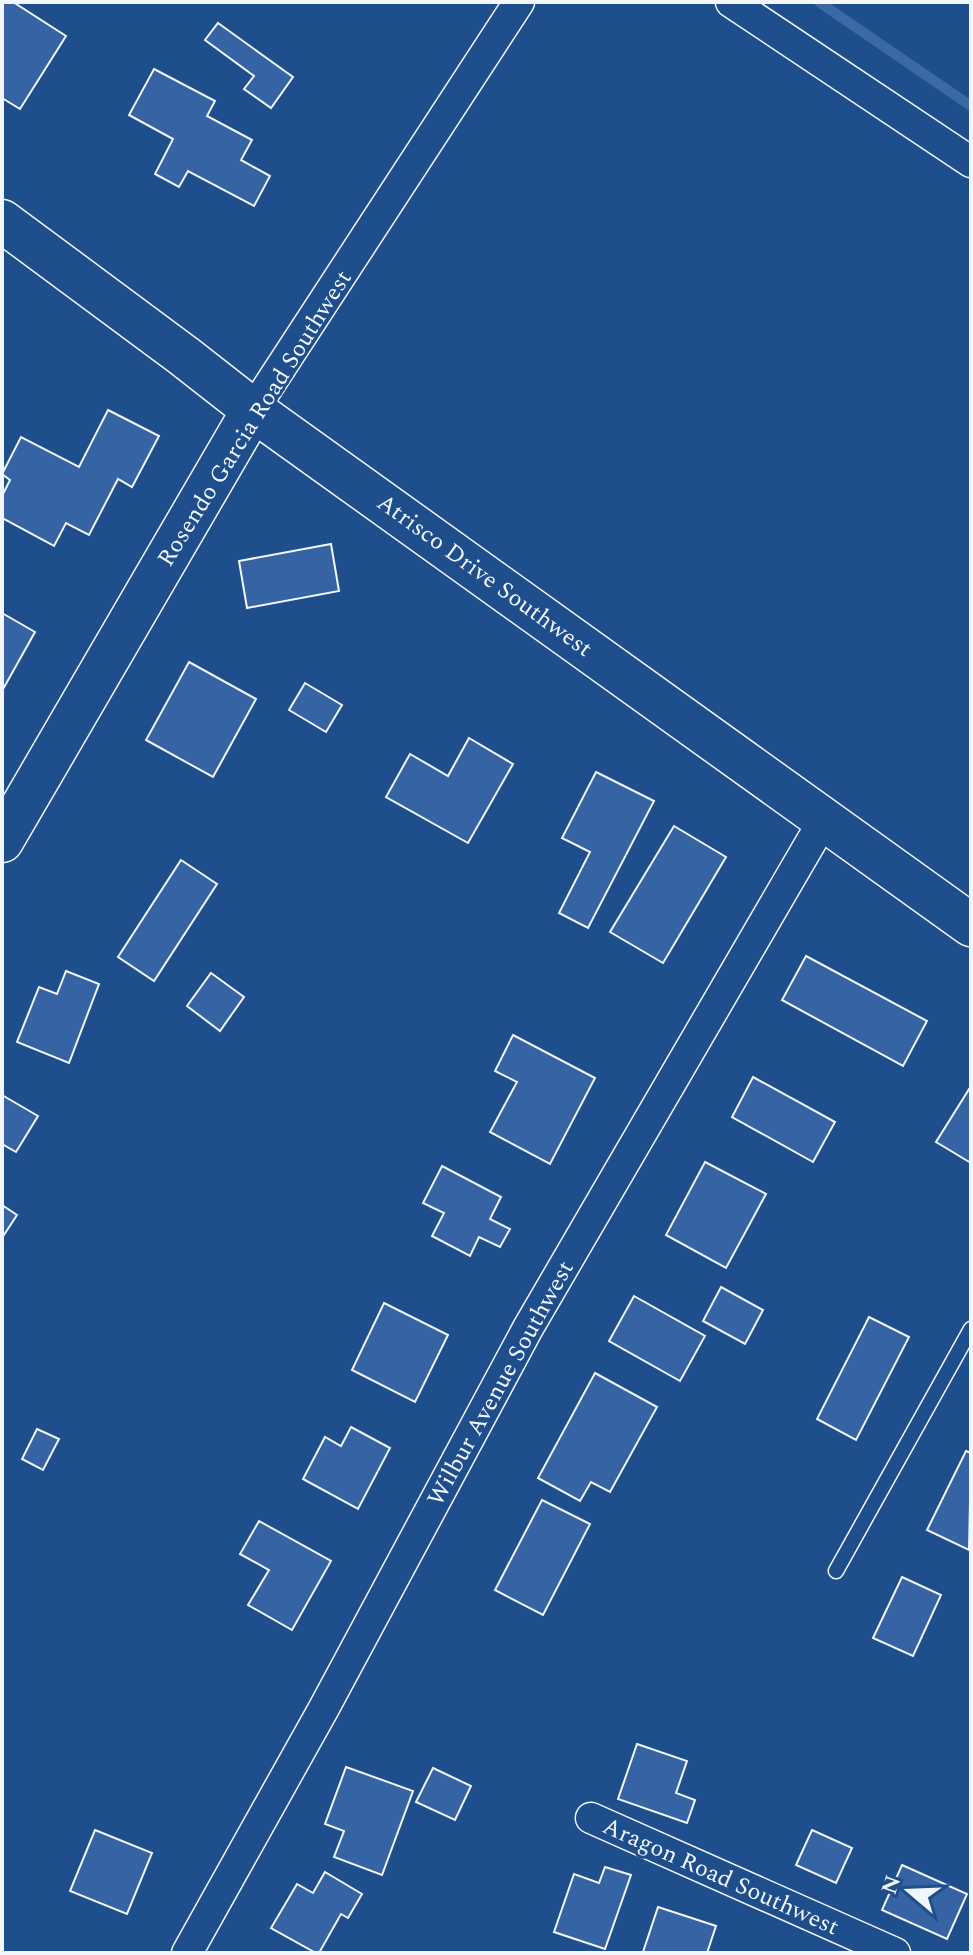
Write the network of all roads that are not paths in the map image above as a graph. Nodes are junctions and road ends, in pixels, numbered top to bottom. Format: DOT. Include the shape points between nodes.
graph roads {
  1 [pos="519,2"];
  2 [pos="731,2"];
  3 [pos="971,162"];
  4 [pos="2,221"];
  5 [pos="253,410"];
  6 [pos="825,818"];
  7 [pos="2,841"];
  8 [pos="971,925"];
  9 [pos="971,1329"];
  10 [pos="836,1571"];
  11 [pos="591,1818"];
  12 [pos="187,1953"];
  13 [pos="895,1953"];
  1 -- 5 [label="street, Rosendo Garcia Road Southwest"];
  2 -- 3 [label="street"];
  4 -- 5 [label="street, Atrisco Drive Southwest"];
  5 -- 6 [label="street, Atrisco Drive Southwest"];
  5 -- 7 [label="street, Rosendo Garcia Road Southwest"];
  6 -- 8 [label="street, Atrisco Drive Southwest"];
  6 -- 12 [label="street, Wilbur Avenue Southwest" via="528,1328"];
  9 -- 10 [label="lane"];
  11 -- 13 [label="street, Aragon Road Southwest"];
}
